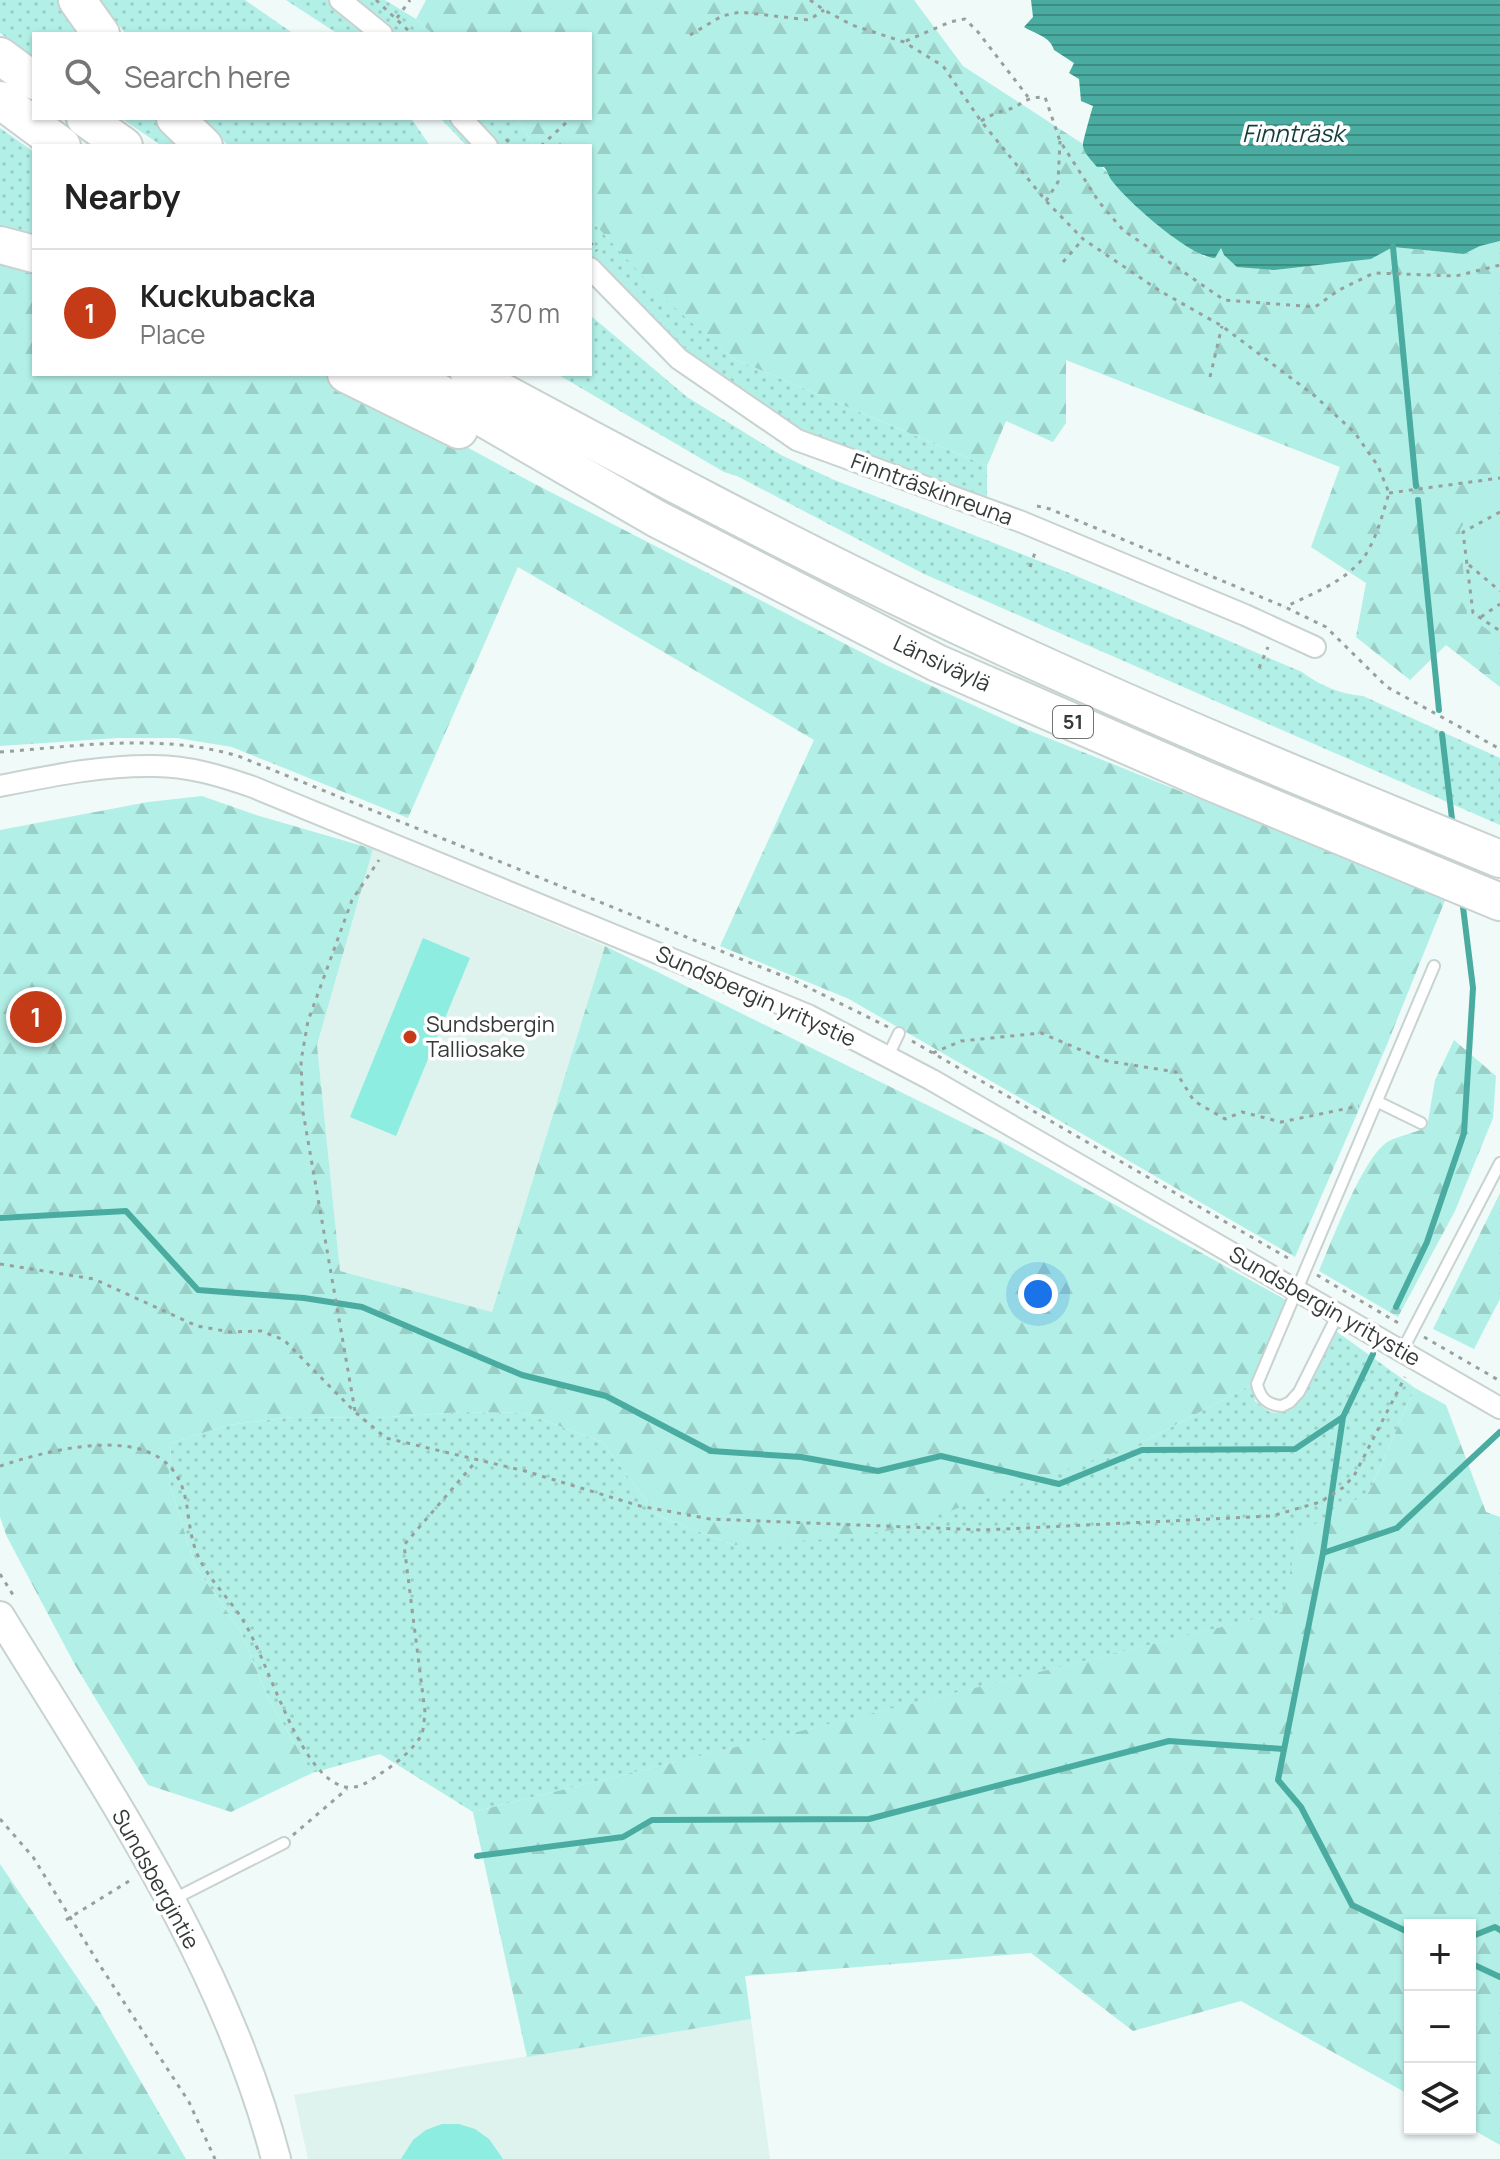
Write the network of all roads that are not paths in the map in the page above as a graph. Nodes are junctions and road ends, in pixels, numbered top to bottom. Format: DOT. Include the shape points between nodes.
graph roads {
  1 [pos="77,0"];
  2 [pos="340,0"];
  3 [pos="100,32"];
  4 [pos="380,32"];
  5 [pos="0,56"];
  6 [pos="32,80"];
  7 [pos="0,100"];
  8 [pos="88,120"];
  9 [pos="177,120"];
  10 [pos="463,120"];
  11 [pos="59,144"];
  12 [pos="121,144"];
  13 [pos="202,144"];
  14 [pos="485,144"];
  15 [pos="0,245"];
  16 [pos="32,253"];
  17 [pos="594,260"];
  18 [pos="350,376"];
  19 [pos="410,376"];
  20 [pos="473,376"];
  21 [pos="514,376"];
  22 [pos="685,491"];
  23 [pos="657,519"];
  24 [pos="1315,647"];
  25 [pos="0,786"];
  26 [pos="1500,859"];
  27 [pos="1500,902"];
  28 [pos="1434,966"];
  29 [pos="899,1033"];
  30 [pos="888,1056"];
  31 [pos="1378,1102"];
  32 [pos="1421,1123"];
  33 [pos="1500,1163"];
  34 [pos="1297,1290"];
  35 [pos="1338,1314"];
  36 [pos="1408,1355"];
  37 [pos="1500,1408"];
  38 [pos="0,1616"];
  39 [pos="0,1643"];
  40 [pos="284,1843"];
  41 [pos="165,1904"];
  42 [pos="209,2010"];
  43 [pos="261,2159"];
  44 [pos="276,2159"];
  1 -- 3 [label="highway"];
  2 -- 4 [label="street"];
  5 -- 6 [label="highway"];
  7 -- 11 [label="highway"];
  8 -- 12 [label="highway"];
  9 -- 13 [label="highway"];
  10 -- 14 [label="street"];
  15 -- 16 [label="highway"];
  17 -- 24 [label="street, Finnträskinreuna" via="679,359 797,440 1022,522"];
  18 -- 23 [label="highway" via="534,467"];
  19 -- 23 [label="highway, Länsiväylä / 51"];
  20 -- 22 [label="highway, Länsiväylä / 51"];
  21 -- 22 [label="highway"];
  22 -- 26 [label="highway, Länsiväylä / 51" via="964,628 1238,752"];
  23 -- 27 [label="highway, Länsiväylä / 51" via="937,663"];
  25 -- 30 [label="street, Sundsbergin yritystie" via="156,765 222,777 731,982"];
  28 -- 31 [label="lane"];
  29 -- 30 [label="lane"];
  30 -- 34 [label="street, Sundsbergin yritystie"];
  31 -- 32 [label="lane"];
  31 -- 34 [label="lane"];
  33 -- 36 [label="lane"];
  34 -- 35 [label="street, Sundsbergin yritystie"];
  34 -- 35 [label="lane" via="1257,1384 1265,1401 1282,1406 1299,1392"];
  35 -- 36 [label="street, Sundsbergin yritystie"];
  36 -- 37 [label="street, Sundsbergin yritystie"];
  38 -- 41 [label="main road, Sundsbergintie"];
  39 -- 41 [label="main road, Sundsbergintie" via="140,1874"];
  40 -- 41 [label="lane"];
  41 -- 44 [label="main road, Sundsbergintie" via="207,1969 244,2058"];
  42 -- 43 [label="main road"];
}
